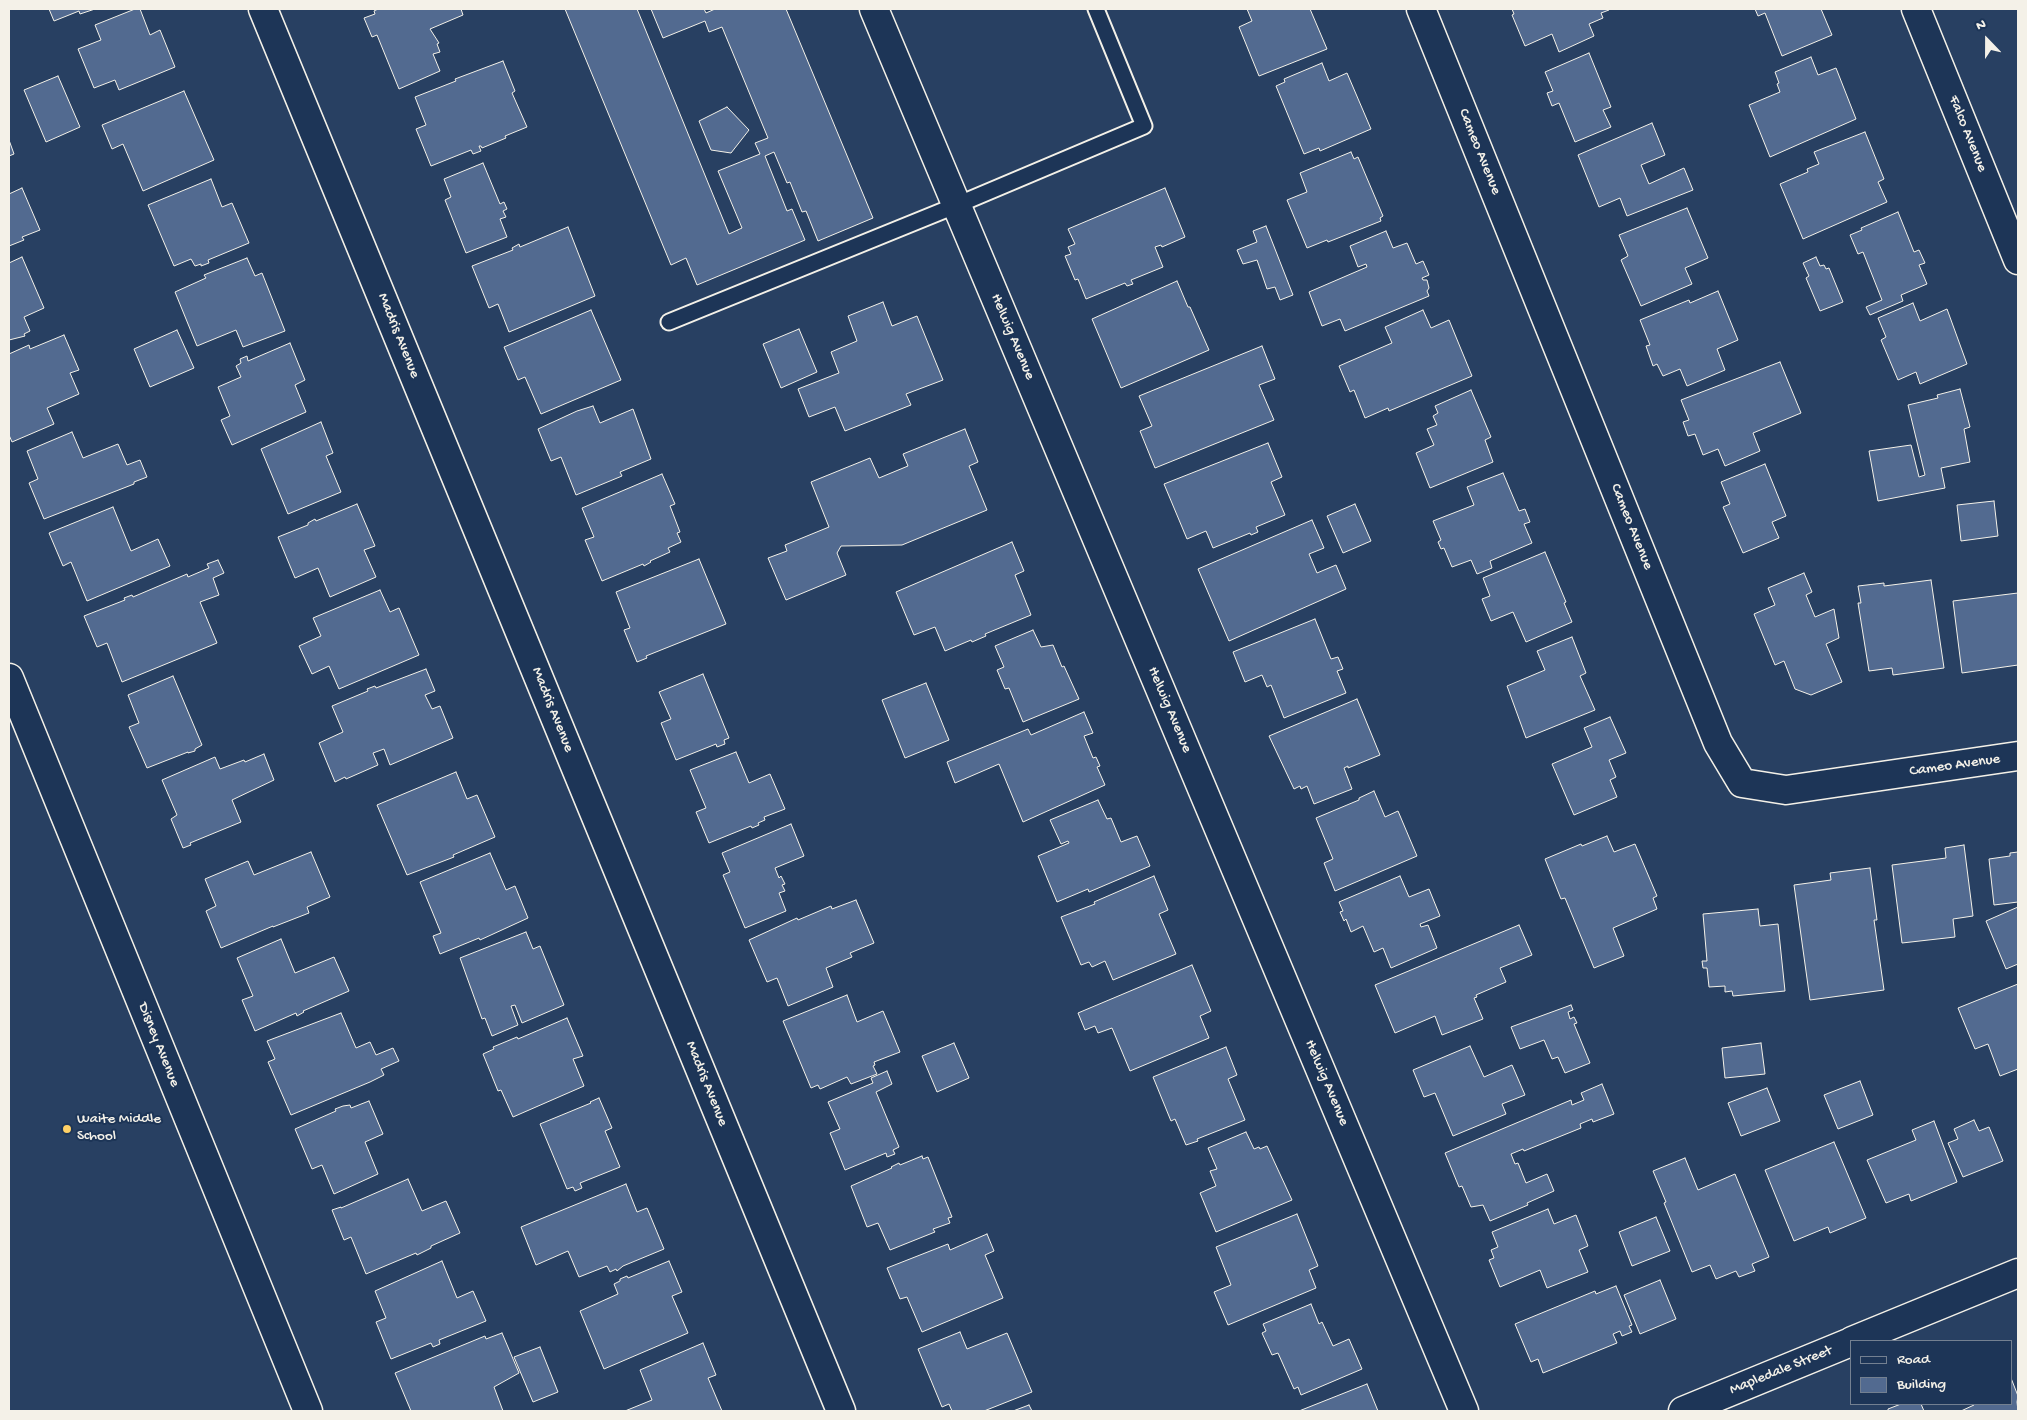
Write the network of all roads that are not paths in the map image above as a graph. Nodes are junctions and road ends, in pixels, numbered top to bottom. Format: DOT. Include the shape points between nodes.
graph roads {
  1 [pos="263,9"];
  2 [pos="874,9"];
  3 [pos="1096,9"];
  4 [pos="1421,9"];
  5 [pos="1916,9"];
  6 [pos="957,205"];
  7 [pos="2018,260"];
  8 [pos="669,322"];
  9 [pos="9,678"];
  10 [pos="2018,756"];
  11 [pos="2018,1273"];
  12 [pos="1857,1340"];
  13 [pos="1850,1343"];
  14 [pos="308,1411"];
  15 [pos="841,1411"];
  16 [pos="1464,1411"];
  17 [pos="1683,1411"];
  1 -- 15 [label="street, Madris Avenue"];
  2 -- 6 [label="street, Helwig Avenue"];
  3 -- 6 [label="lane" via="1144,126"];
  4 -- 10 [label="street, Cameo Avenue" via="1718,743 1742,783 1786,790"];
  5 -- 7 [label="street, Falco Avenue"];
  6 -- 8 [label="lane"];
  6 -- 16 [label="street, Helwig Avenue"];
  9 -- 14 [label="street, Disney Avenue"];
  11 -- 12 [label="street, Mapledale Street"];
  13 -- 17 [label="street, Mapledale Street"];
}
